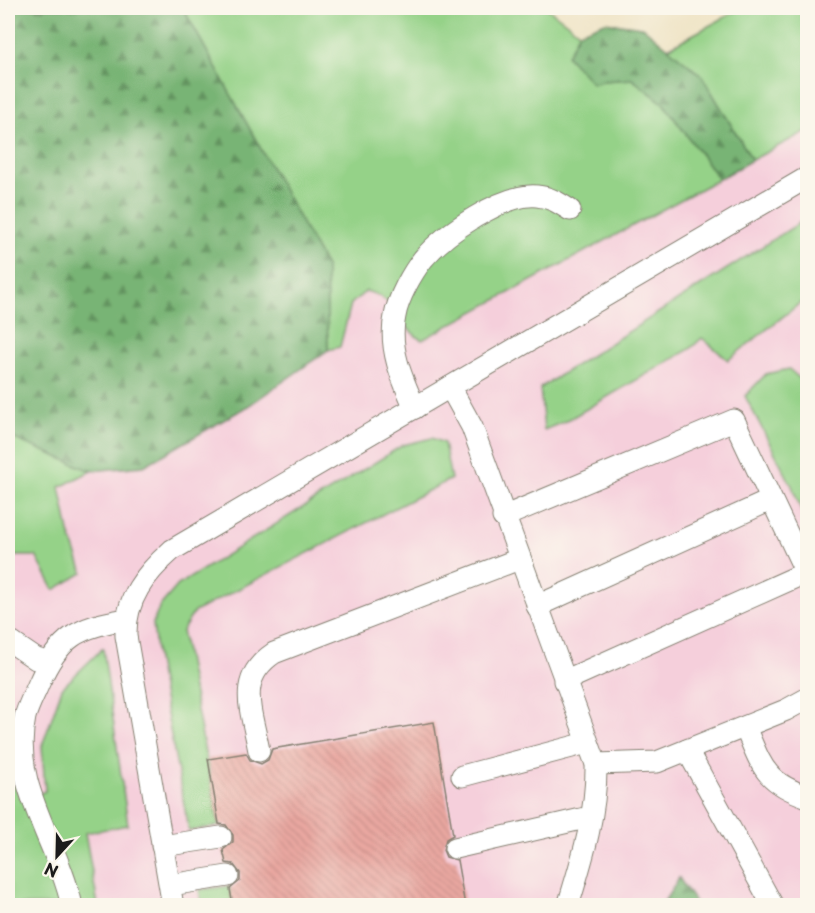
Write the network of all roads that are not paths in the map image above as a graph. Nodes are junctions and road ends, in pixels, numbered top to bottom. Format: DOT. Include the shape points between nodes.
graph roads {
  1 [pos="807,177"];
  2 [pos="570,210"];
  3 [pos="450,387"];
  4 [pos="415,408"];
  5 [pos="771,500"];
  6 [pos="503,516"];
  7 [pos="519,559"];
  8 [pos="806,575"];
  9 [pos="537,606"];
  10 [pos="126,619"];
  11 [pos="8,640"];
  12 [pos="48,662"];
  13 [pos="564,681"];
  14 [pos="807,698"];
  15 [pos="745,727"];
  16 [pos="588,742"];
  17 [pos="687,750"];
  18 [pos="259,751"];
  19 [pos="596,764"];
  20 [pos="462,776"];
  21 [pos="807,797"];
  22 [pos="590,818"];
  23 [pos="221,837"];
  24 [pos="162,846"];
  25 [pos="455,848"];
  26 [pos="228,876"];
  27 [pos="171,895"];
  28 [pos="72,906"];
  29 [pos="568,906"];
  30 [pos="773,906"];
  1 -- 3 [label="lane"];
  2 -- 4 [label="lane" via="551,198 513,199 458,228 423,259 395,313 392,335 398,365"];
  3 -- 4 [label="lane"];
  3 -- 6 [label="lane" via="472,427"];
  4 -- 10 [label="lane" via="172,550 141,582"];
  5 -- 6 [label="lane" via="734,420"];
  5 -- 8 [label="lane"];
  5 -- 9 [label="lane"];
  6 -- 7 [label="lane"];
  7 -- 9 [label="lane"];
  7 -- 18 [label="lane" via="274,653 259,663 249,688"];
  8 -- 13 [label="lane"];
  9 -- 13 [label="lane"];
  10 -- 12 [label="lane" via="91,625 67,640"];
  10 -- 24 [label="lane"];
  11 -- 12 [label="lane" via="36,659"];
  12 -- 28 [label="lane" via="25,716 21,755 32,801 67,884"];
  13 -- 16 [label="lane"];
  14 -- 15 [label="lane"];
  15 -- 17 [label="lane"];
  15 -- 21 [label="lane" via="772,780"];
  16 -- 19 [label="lane"];
  16 -- 20 [label="lane"];
  17 -- 19 [label="lane" via="657,762"];
  17 -- 30 [label="lane"];
  19 -- 22 [label="lane"];
  22 -- 25 [label="lane"];
  22 -- 29 [label="lane"];
  23 -- 24 [label="lane"];
  24 -- 27 [label="lane"];
  26 -- 27 [label="lane"];
}
